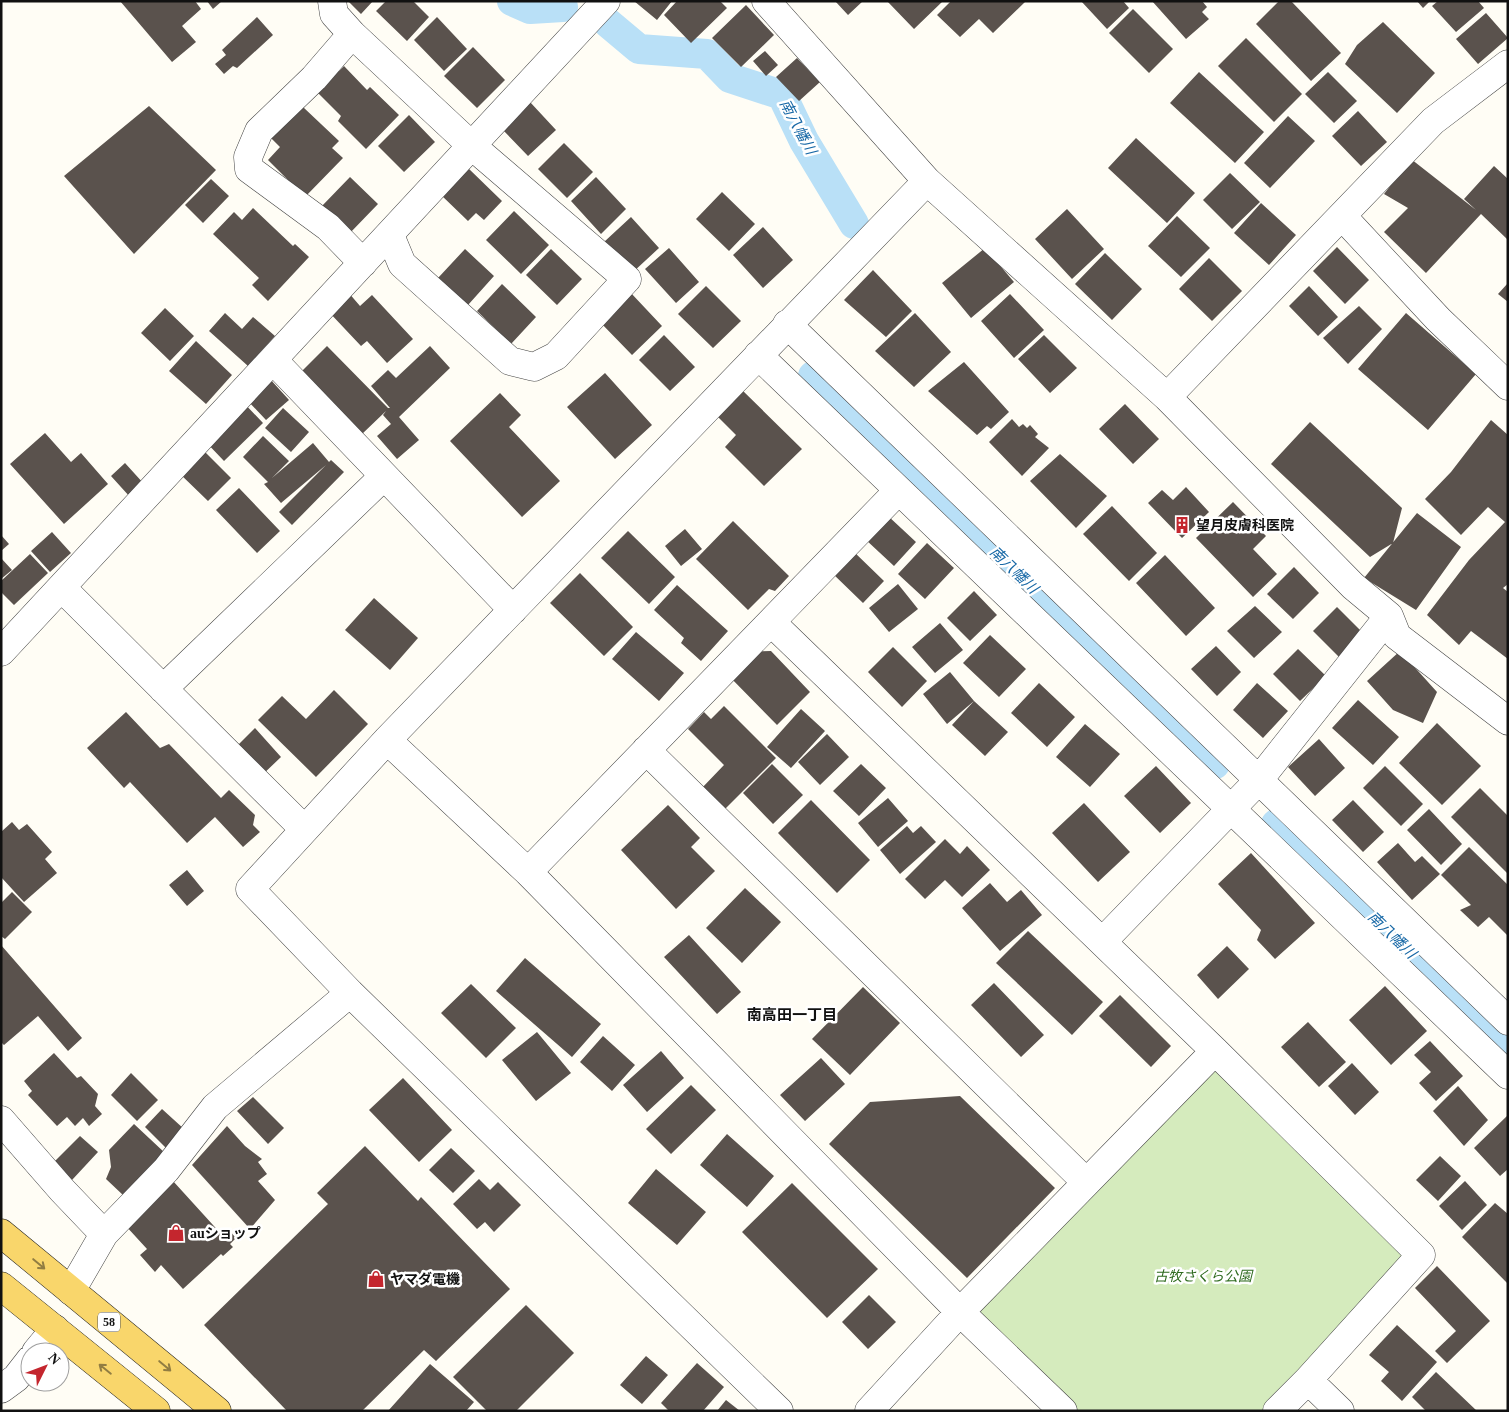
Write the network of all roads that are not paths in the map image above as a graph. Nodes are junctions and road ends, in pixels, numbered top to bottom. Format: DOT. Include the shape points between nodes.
graph roads {
  1 [pos="332,1"];
  2 [pos="606,1"];
  3 [pos="766,1"];
  4 [pos="352,34"];
  5 [pos="1508,64"];
  6 [pos="472,146"];
  7 [pos="927,181"];
  8 [pos="1342,216"];
  9 [pos="390,235"];
  10 [pos="363,264"];
  11 [pos="787,324"];
  12 [pos="758,354"];
  13 [pos="273,360"];
  14 [pos="1508,386"];
  15 [pos="1166,397"];
  16 [pos="384,477"];
  17 [pos="898,491"];
  18 [pos="62,588"];
  19 [pos="513,610"];
  20 [pos="1389,616"];
  21 [pos="771,622"];
  22 [pos="1,652"];
  23 [pos="163,689"];
  24 [pos="1508,721"];
  25 [pos="387,740"];
  26 [pos="646,750"];
  27 [pos="1258,780"];
  28 [pos="1231,809"];
  29 [pos="304,829"];
  30 [pos="528,872"];
  31 [pos="1103,941"];
  32 [pos="350,994"];
  33 [pos="1508,1021"];
  34 [pos="1215,1050"];
  35 [pos="1508,1075"];
  36 [pos="1,1120"];
  37 [pos="1086,1182"];
  38 [pos="1,1233"];
  39 [pos="104,1234"];
  40 [pos="1,1286"];
  41 [pos="71,1291"];
  42 [pos="960,1312"];
  43 [pos="54,1329"];
  44 [pos="44,1342"];
  45 [pos="20,1373"];
  46 [pos="1308,1380"];
  47 [pos="1,1389"];
  48 [pos="156,1411"];
  49 [pos="217,1411"];
  50 [pos="779,1411"];
  51 [pos="869,1411"];
  52 [pos="1063,1411"];
  53 [pos="1277,1411"];
  54 [pos="1340,1411"];
  1 -- 4 [label="street" via="334,14"];
  2 -- 6 [label="street"];
  3 -- 7 [label="street"];
  4 -- 6 [label="street"];
  4 -- 10 [label="street" via="314,78 259,131 248,156 249,169 328,227"];
  5 -- 8 [label="street" via="1433,121"];
  6 -- 9 [label="street"];
  6 -- 9 [label="street" via="627,280 556,356 534,366 510,361 402,264"];
  7 -- 11 [label="street"];
  7 -- 15 [label="street"];
  8 -- 14 [label="street" via="1438,319"];
  8 -- 15 [label="street"];
  9 -- 10 [label="street"];
  10 -- 13 [label="street"];
  11 -- 12 [label="street"];
  11 -- 27 [label="street"];
  12 -- 17 [label="street"];
  12 -- 19 [label="street"];
  13 -- 16 [label="street"];
  13 -- 18 [label="street"];
  15 -- 20 [label="street" via="1353,586"];
  16 -- 19 [label="street"];
  16 -- 23 [label="street"];
  17 -- 21 [label="street"];
  17 -- 28 [label="street"];
  18 -- 22 [label="street"];
  18 -- 23 [label="street"];
  19 -- 25 [label="street"];
  20 -- 24 [label="street" via="1398,636"];
  20 -- 27 [label="street"];
  21 -- 26 [label="street"];
  21 -- 31 [label="street"];
  23 -- 29 [label="street"];
  25 -- 29 [label="street"];
  25 -- 30 [label="street"];
  26 -- 30 [label="street"];
  26 -- 37 [label="street"];
  27 -- 28 [label="street"];
  27 -- 33 [label="street"];
  28 -- 31 [label="street"];
  28 -- 35 [label="street"];
  29 -- 32 [label="street" via="250,889"];
  30 -- 42 [label="street"];
  31 -- 34 [label="street"];
  32 -- 39 [label="street" via="215,1107 166,1170"];
  32 -- 50 [label="street"];
  34 -- 37 [label="street"];
  34 -- 46 [label="street" via="1421,1255"];
  36 -- 39 [label="street"];
  37 -- 42 [label="street"];
  38 -- 41 [label="main road, 58, one-way"];
  39 -- 41 [label="street"];
  40 -- 43 [label="main road"];
  41 -- 49 [label="main road, 58, one-way"];
  42 -- 51 [label="street"];
  42 -- 52 [label="street"];
  43 -- 44 [label="street"];
  48 -- 43 [label="main road, one-way"];
  45 -- 47 [label="street"];
  46 -- 53 [label="street"];
  46 -- 54 [label="street"];
}
